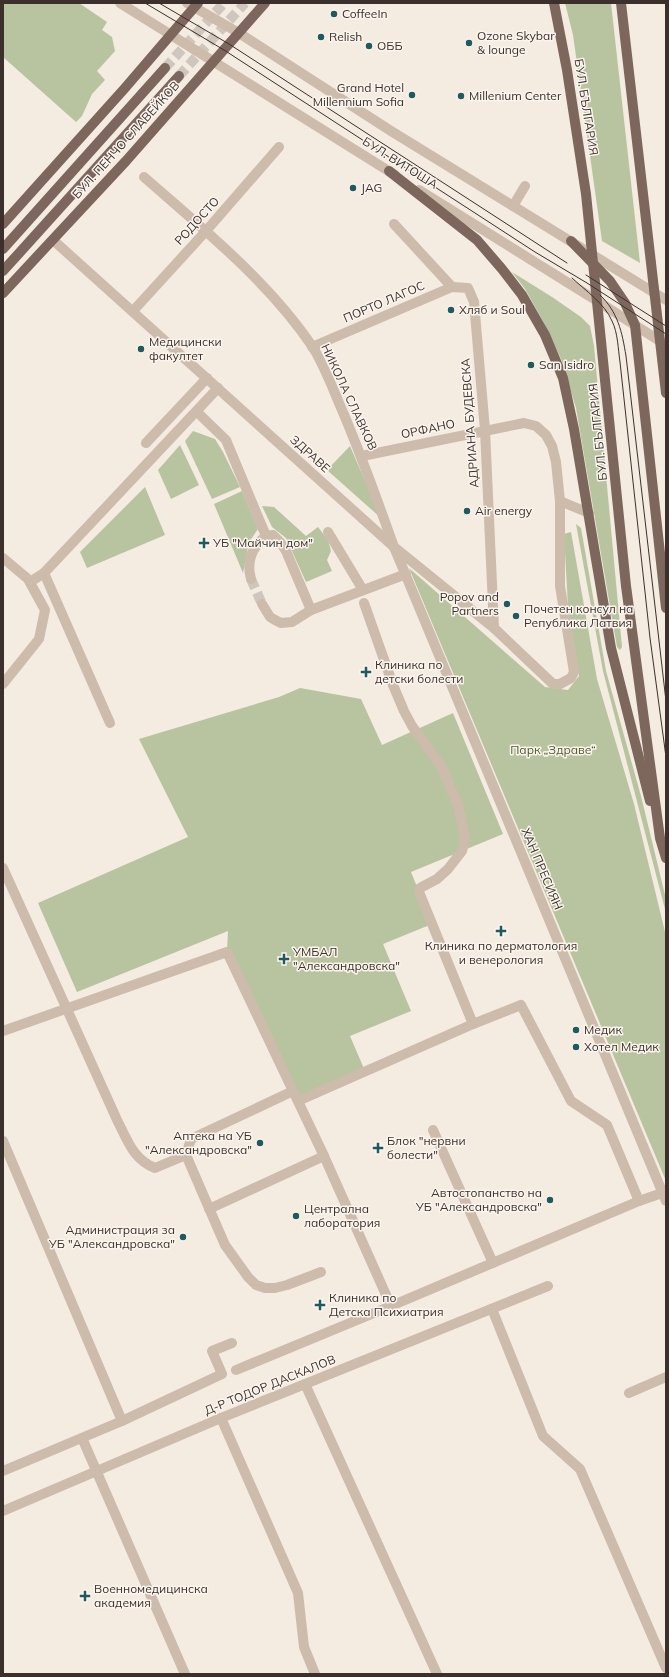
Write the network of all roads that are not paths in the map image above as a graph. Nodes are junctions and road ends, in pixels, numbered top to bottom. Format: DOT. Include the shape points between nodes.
graph roads {
  1 [pos="120,3"];
  2 [pos="265,3"];
  3 [pos="554,3"];
  4 [pos="621,3"];
  5 [pos="193,4"];
  6 [pos="239,33"];
  7 [pos="172,34"];
  8 [pos="214,61"];
  9 [pos="165,68"];
  10 [pos="179,76"];
  11 [pos="279,147"];
  12 [pos="388,171"];
  13 [pos="144,176"];
  14 [pos="525,186"];
  15 [pos="514,206"];
  16 [pos="3,224"];
  17 [pos="394,224"];
  18 [pos="206,231"];
  19 [pos="53,240"];
  20 [pos="571,241"];
  21 [pos="3,249"];
  22 [pos="3,271"];
  23 [pos="452,287"];
  24 [pos="468,288"];
  25 [pos="3,293"];
  26 [pos="666,300"];
  27 [pos="133,311"];
  28 [pos="635,325"];
  29 [pos="666,346"];
  30 [pos="312,347"];
  31 [pos="207,378"];
  32 [pos="218,388"];
  33 [pos="666,393"];
  34 [pos="197,412"];
  35 [pos="486,430"];
  36 [pos="146,443"];
  37 [pos="362,456"];
  38 [pos="560,501"];
  39 [pos="589,513"];
  40 [pos="328,532"];
  41 [pos="266,536"];
  42 [pos="394,547"];
  43 [pos="3,558"];
  44 [pos="44,573"];
  45 [pos="406,574"];
  46 [pos="251,579"];
  47 [pos="30,582"];
  48 [pos="363,590"];
  49 [pos="364,603"];
  50 [pos="262,604"];
  51 [pos="666,608"];
  52 [pos="311,610"];
  53 [pos="494,628"];
  54 [pos="3,684"];
  55 [pos="110,723"];
  56 [pos="660,838"];
  57 [pos="666,858"];
  58 [pos="3,868"];
  59 [pos="66,1008"];
  60 [pos="473,1024"];
  61 [pos="3,1031"];
  62 [pos="293,1091"];
  63 [pos="298,1101"];
  64 [pos="433,1130"];
  65 [pos="3,1142"];
  66 [pos="186,1155"];
  67 [pos="324,1156"];
  68 [pos="664,1197"];
  69 [pos="639,1201"];
  70 [pos="209,1209"];
  71 [pos="493,1263"];
  72 [pos="321,1272"];
  73 [pos="548,1286"];
  74 [pos="392,1306"];
  75 [pos="492,1309"];
  76 [pos="232,1343"];
  77 [pos="236,1370"];
  78 [pos="666,1377"];
  79 [pos="305,1384"];
  80 [pos="630,1393"];
  81 [pos="221,1418"];
  82 [pos="122,1421"];
  83 [pos="82,1438"];
  84 [pos="99,1470"];
  85 [pos="3,1471"];
  86 [pos="3,1511"];
  87 [pos="666,1668"];
  88 [pos="186,1674"];
  89 [pos="315,1674"];
  90 [pos="437,1674"];
  1 -- 7 [label="street, БУЛ. ВИТОША"];
  2 -- 6 [label="main road, БУЛ. ПЕНЧО СЛАВЕЙКОВ"];
  3 -- 56 [label="main road, БУЛ. БЪЛГАРИЯ" via="586,194 626,586"];
  4 -- 33 [label="main road"];
  5 -- 6 [label="street, БУЛ. ВИТОША"];
  5 -- 7 [label="main road"];
  6 -- 8 [label="main road, БУЛ. ПЕНЧО СЛАВЕЙКОВ"];
  6 -- 15 [label="street, БУЛ. ВИТОША" via="391,131"];
  7 -- 8 [label="street, БУЛ. ВИТОША"];
  7 -- 16 [label="main road"];
  8 -- 12 [label="street, БУЛ. ВИТОША"];
  8 -- 19 [label="main road, БУЛ. ПЕНЧО СЛАВЕЙКОВ"];
  9 -- 21 [label="main road, БУЛ. ПЕНЧО СЛАВЕЙКОВ"];
  10 -- 22 [label="main road, БУЛ. ПЕНЧО СЛАВЕЙКОВ"];
  11 -- 18 [label="street, РОДОСТО"];
  12 -- 28 [label="street, БУЛ. ВИТОША"];
  12 -- 39 [label="main road" via="476,240 502,269 533,312 563,378"];
  13 -- 18 [label="street, НИКОЛА СЛАВКОВ"];
  14 -- 15 [label="street"];
  15 -- 20 [label="street, БУЛ. ВИТОША"];
  17 -- 23 [label="street"];
  18 -- 27 [label="street, РОДОСТО"];
  18 -- 30 [label="street, НИКОЛА СЛАВКОВ" via="263,287"];
  19 -- 25 [label="main road, БУЛ. ПЕНЧО СЛАВЕЙКОВ"];
  19 -- 27 [label="street, ЗДРАВЕ"];
  20 -- 26 [label="street, БУЛ. ВИТОША"];
  20 -- 28 [label="main road" via="610,281 625,303"];
  23 -- 24 [label="street, ПОРТО ЛАГОС"];
  23 -- 30 [label="street, ПОРТО ЛАГОС"];
  24 -- 35 [label="street, АДРИАНА БУДЕВСКА" via="474,302"];
  27 -- 31 [label="street, ЗДРАВЕ"];
  28 -- 29 [label="street, БУЛ. ВИТОША"];
  28 -- 51 [label="main road"];
  30 -- 37 [label="street, НИКОЛА СЛАВКОВ"];
  31 -- 32 [label="street, ЗДРАВЕ"];
  31 -- 36 [label="street"];
  32 -- 34 [label="street"];
  32 -- 42 [label="street, ЗДРАВЕ"];
  34 -- 41 [label="street" via="226,440"];
  34 -- 44 [label="street"];
  35 -- 37 [label="street, ОРФАНО"];
  35 -- 38 [label="street, ОРФАНО" via="524,423 536,426 546,435 556,462"];
  35 -- 53 [label="street, АДРИАНА БУДЕВСКА"];
  37 -- 42 [label="street, НИКОЛА СЛАВКОВ"];
  38 -- 39 [label="street"];
  38 -- 53 [label="street, ЗДРАВЕ" via="560,586 574,672 571,678 566,682 554,684"];
  39 -- 56 [label="main road" via="611,648"];
  40 -- 48 [label="street"];
  41 -- 46 [label="street" via="259,541 250,555"];
  41 -- 52 [label="street" via="273,535 286,551"];
  42 -- 45 [label="street, ХАН ПРЕСИЯН"];
  42 -- 53 [label="street, ЗДРАВЕ"];
  43 -- 47 [label="street"];
  44 -- 47 [label="street"];
  44 -- 55 [label="street"];
  45 -- 48 [label="street"];
  45 -- 68 [label="street, ХАН ПРЕСИЯН"];
  47 -- 54 [label="street" via="45,610 39,639"];
  48 -- 52 [label="street"];
  49 -- 60 [label="street" via="404,711 442,767 458,806 465,840 462,851 448,869 420,888 419,892"];
  50 -- 52 [label="street" via="270,617 281,622 292,622"];
  56 -- 57 [label="main road, БУЛ. БЪЛГАРИЯ"];
  58 -- 59 [label="street"];
  59 -- 61 [label="street"];
  59 -- 62 [label="street" via="227,952"];
  59 -- 66 [label="street" via="137,1158 155,1168"];
  60 -- 63 [label="street"];
  60 -- 69 [label="street" via="521,1005 571,1101 607,1125"];
  62 -- 63 [label="street"];
  62 -- 66 [label="street" via="191,1139"];
  63 -- 67 [label="street"];
  64 -- 71 [label="street"];
  65 -- 82 [label="street"];
  66 -- 70 [label="street"];
  67 -- 70 [label="street"];
  67 -- 74 [label="street"];
  68 -- 69 [label="street"];
  69 -- 71 [label="street"];
  70 -- 72 [label="street" via="225,1245 256,1284 265,1288 275,1288"];
  71 -- 74 [label="street"];
  73 -- 75 [label="street, Д-Р ТОДОР ДАСКАЛОВ"];
  74 -- 77 [label="street"];
  75 -- 79 [label="street, Д-Р ТОДОР ДАСКАЛОВ"];
  75 -- 87 [label="street" via="543,1436 580,1469"];
  76 -- 82 [label="street" via="212,1351 222,1374"];
  78 -- 80 [label="street"];
  79 -- 81 [label="street, Д-Р ТОДОР ДАСКАЛОВ"];
  79 -- 90 [label="street"];
  81 -- 84 [label="street, Д-Р ТОДОР ДАСКАЛОВ"];
  81 -- 89 [label="street" via="298,1593 304,1647"];
  82 -- 83 [label="street"];
  83 -- 84 [label="street"];
  83 -- 85 [label="street"];
  84 -- 86 [label="street, Д-Р ТОДОР ДАСКАЛОВ"];
  84 -- 88 [label="street"];
}
